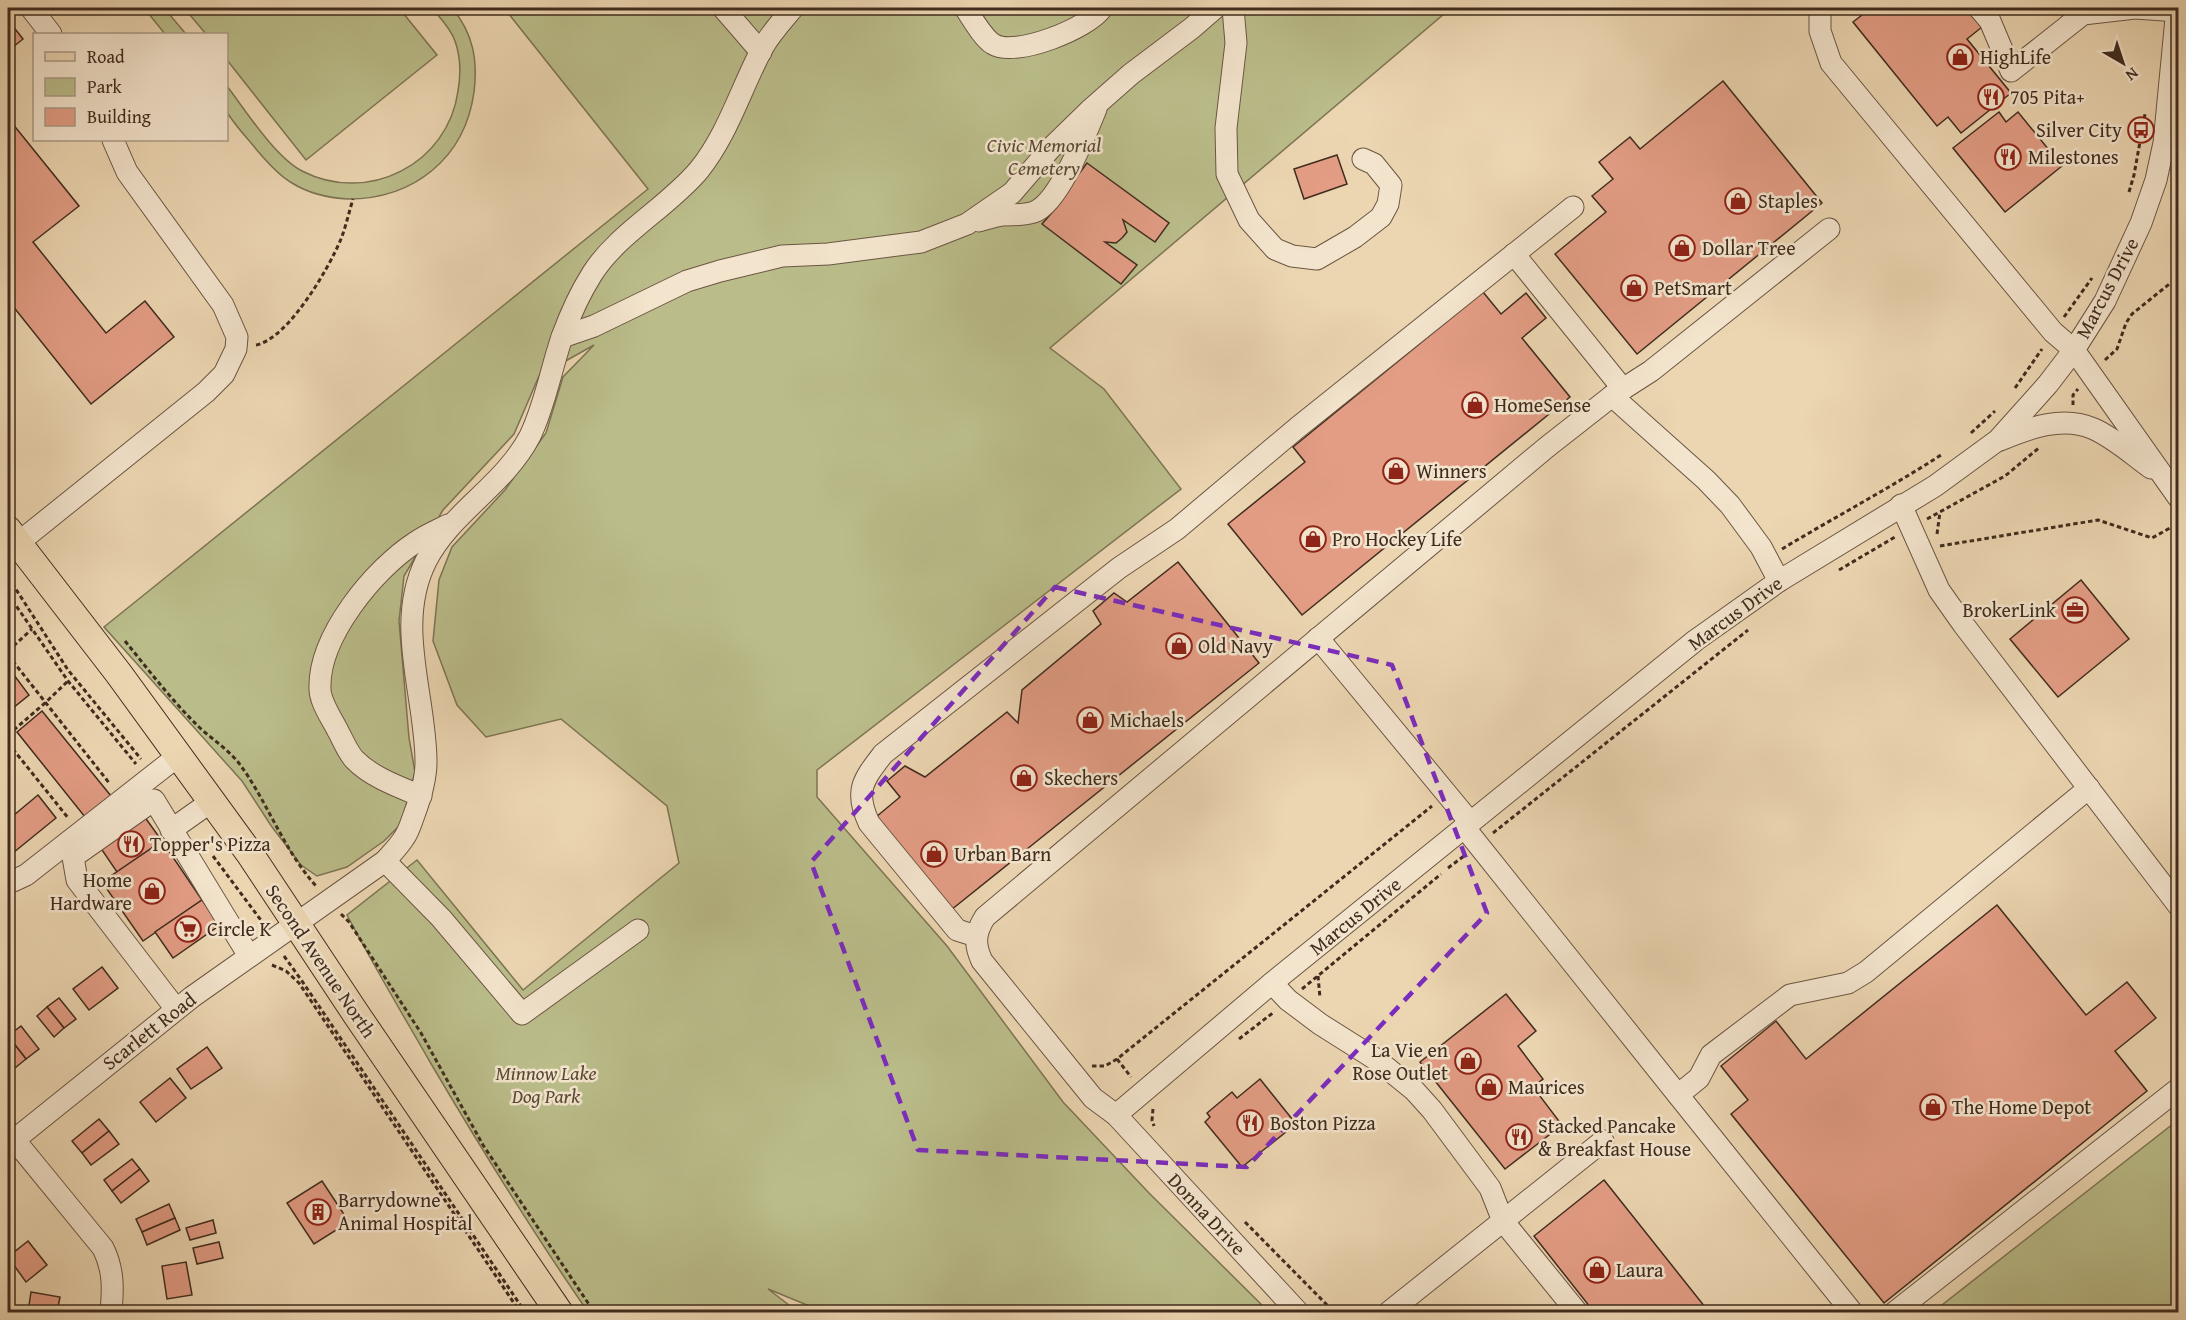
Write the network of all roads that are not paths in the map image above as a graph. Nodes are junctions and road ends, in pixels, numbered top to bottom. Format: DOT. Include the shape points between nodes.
graph roads {
  1 [pos="31,8"];
  2 [pos="723,8"];
  3 [pos="793,8"];
  4 [pos="965,8"];
  5 [pos="1102,8"];
  6 [pos="1215,8"];
  7 [pos="1233,8"];
  8 [pos="1820,8"];
  9 [pos="1979,8"];
  10 [pos="2178,10"];
  11 [pos="50,33"];
  12 [pos="761,52"];
  13 [pos="1099,103"];
  14 [pos="113,141"];
  15 [pos="1363,159"];
  16 [pos="1573,207"];
  17 [pos="967,224"];
  18 [pos="1829,229"];
  19 [pos="1514,254"];
  20 [pos="562,338"];
  21 [pos="2074,350"];
  22 [pos="1618,392"];
  23 [pos="1998,440"];
  24 [pos="2164,477"];
  25 [pos="2178,497"];
  26 [pos="1901,505"];
  27 [pos="452,523"];
  28 [pos="13,536"];
  29 [pos="1779,580"];
  30 [pos="1318,638"];
  31 [pos="178,756"];
  32 [pos="2089,788"];
  33 [pos="421,796"];
  34 [pos="212,801"];
  35 [pos="1467,825"];
  36 [pos="171,830"];
  37 [pos="385,861"];
  38 [pos="8,879"];
  39 [pos="2178,905"];
  40 [pos="297,924"];
  41 [pos="638,930"];
  42 [pos="976,936"];
  43 [pos="249,956"];
  44 [pos="1272,983"];
  45 [pos="176,1009"];
  46 [pos="2178,1089"];
  47 [pos="1678,1095"];
  48 [pos="1116,1115"];
  49 [pos="10,1139"];
  50 [pos="1603,1141"];
  51 [pos="1503,1221"];
  52 [pos="111,1312"];
  53 [pos="559,1312"];
  54 [pos="1298,1312"];
  55 [pos="1389,1312"];
  56 [pos="1577,1312"];
  57 [pos="1852,1312"];
  58 [pos="1895,1312"];
  1 -- 11 [label="street"];
  2 -- 12 [label="street"];
  3 -- 12 [label="street"];
  4 -- 5 [label="street" via="993,45 1008,48 1026,47 1081,26"];
  6 -- 13 [label="street"];
  7 -- 15 [label="street" via="1236,43 1226,128 1227,174 1249,220 1275,249 1317,259 1381,217 1388,204 1391,185 1374,164"];
  8 -- 21 [label="street" via="1820,31 1831,63 2053,332"];
  9 -- 10 [label="street" via="1990,21 2011,71 2083,15 2135,8"];
  10 -- 21 [label="street, Marcus Drive" via="2164,143 2156,180 2105,301"];
  12 -- 20 [label="street" via="722,135 700,169 593,272"];
  13 -- 17 [label="street" via="1050,149 1012,193"];
  13 -- 17 [label="street" via="1069,171 1044,206 1029,213"];
  14 -- 28 [label="street" via="127,172 222,305 237,337 236,349 224,374 206,392"];
  16 -- 19 [label="street"];
  17 -- 20 [label="street" via="921,242 782,256 720,271 687,281"];
  18 -- 22 [label="street" via="1660,364"];
  19 -- 22 [label="street"];
  19 -- 42 [label="street" via="1177,529 1119,568 883,754 862,788 861,807 869,823 957,930"];
  20 -- 27 [label="street" via="530,436 508,469"];
  21 -- 23 [label="street, Marcus Drive"];
  21 -- 24 [label="street"];
  22 -- 29 [label="street" via="1730,505"];
  22 -- 30 [label="street"];
  23 -- 24 [label="street" via="2042,425 2072,424 2093,429"];
  23 -- 26 [label="street, Marcus Drive" via="1935,486"];
  24 -- 25 [label="street"];
  26 -- 29 [label="street, Marcus Drive"];
  26 -- 32 [label="street" via="1939,590"];
  27 -- 33 [label="street, Scarlett Road" via="426,561 414,593 412,650 426,764"];
  27 -- 33 [label="street" via="415,542 369,582 339,626 322,661 320,692 353,758 391,784"];
  28 -- 31 [label="main road, Second Avenue North"];
  29 -- 35 [label="street, Marcus Drive" via="1696,640"];
  30 -- 35 [label="street"];
  30 -- 42 [label="street" via="985,916"];
  31 -- 34 [label="main road, Second Avenue North"];
  31 -- 38 [label="street" via="26,875 13,881"];
  32 -- 39 [label="street"];
  32 -- 47 [label="street" via="1866,972 1848,983 1790,995 1711,1055 1699,1078"];
  33 -- 37 [label="street, Scarlett Road" via="406,836"];
  34 -- 36 [label="street"];
  34 -- 40 [label="main road, Second Avenue North"];
  35 -- 44 [label="street, Marcus Drive"];
  35 -- 47 [label="street" via="1478,845"];
  36 -- 43 [label="street"];
  36 -- 45 [label="street" via="154,800 73,857 77,880"];
  37 -- 40 [label="street, Scarlett Road"];
  37 -- 41 [label="street" via="441,918 522,1014"];
  40 -- 43 [label="street, Scarlett Road"];
  40 -- 53 [label="main road, Second Avenue North"];
  42 -- 48 [label="street, Donna Drive" via="982,961 1093,1098"];
  43 -- 45 [label="street, Scarlett Road"];
  44 -- 48 [label="street, Marcus Drive"];
  44 -- 51 [label="street" via="1288,1000 1414,1090 1490,1188"];
  45 -- 49 [label="street, Scarlett Road"];
  46 -- 58 [label="street"];
  47 -- 57 [label="street"];
  48 -- 54 [label="street, Donna Drive"];
  49 -- 52 [label="street" via="103,1248 113,1274"];
  50 -- 51 [label="street"];
  51 -- 55 [label="street"];
  51 -- 56 [label="street"];
}
